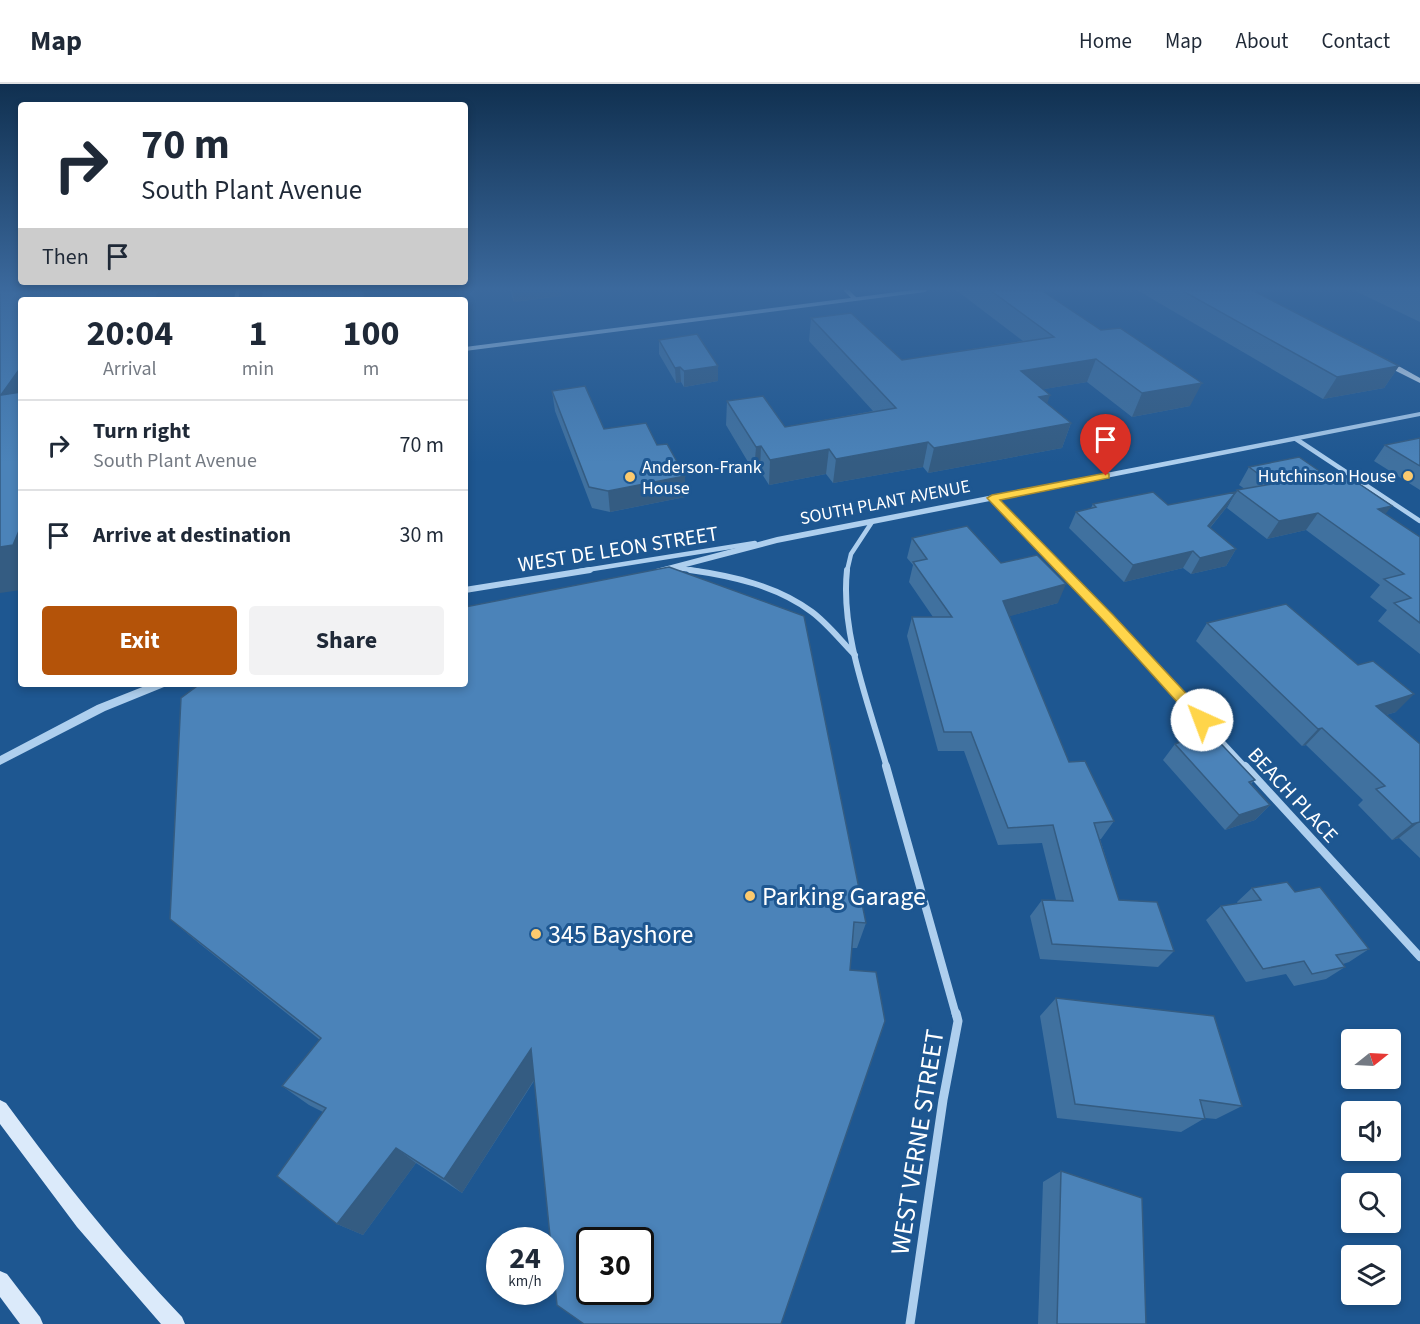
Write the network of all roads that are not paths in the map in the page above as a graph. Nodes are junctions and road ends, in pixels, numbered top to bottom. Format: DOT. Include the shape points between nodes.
graph roads {
  1 [pos="1374,357"];
  2 [pos="1420,381"];
  3 [pos="1420,414"];
  4 [pos="1296,439"];
  5 [pos="992,498"];
  6 [pos="1420,521"];
  7 [pos="872,522"];
  8 [pos="777,540"];
  9 [pos="678,568"];
  10 [pos="644,574"];
  11 [pos="468,590"];
  12 [pos="855,655"];
  13 [pos="153,687"];
  14 [pos="0,761"];
  15 [pos="1420,957"];
  16 [pos="0,1109"];
  17 [pos="0,1281"];
  18 [pos="33,1324"];
  19 [pos="175,1324"];
  20 [pos="910,1324"];
  1 -- 2 [label="main road"];
  3 -- 4 [label="street, SOUTH PLANT AVENUE"];
  4 -- 5 [label="street, SOUTH PLANT AVENUE"];
  4 -- 6 [label="street"];
  5 -- 7 [label="street, SOUTH PLANT AVENUE"];
  5 -- 15 [label="street, BEACH PLACE" via="1109,618"];
  7 -- 8 [label="street, SOUTH PLANT AVENUE"];
  7 -- 12 [label="street, WEST VERNE STREET" via="859,536 847,561 846,592"];
  8 -- 9 [label="street, SOUTH PLANT AVENUE"];
  8 -- 11 [label="street, WEST DE LEON STREET"];
  9 -- 10 [label="street, SOUTH PLANT AVENUE"];
  9 -- 12 [label="street, WEST VERNE STREET" via="760,584 796,601"];
  12 -- 20 [label="street, WEST VERNE STREET" via="958,1021"];
  13 -- 14 [label="street" via="101,708"];
  16 -- 19 [label="main road" via="58,1188"];
  17 -- 18 [label="main road"];
}
